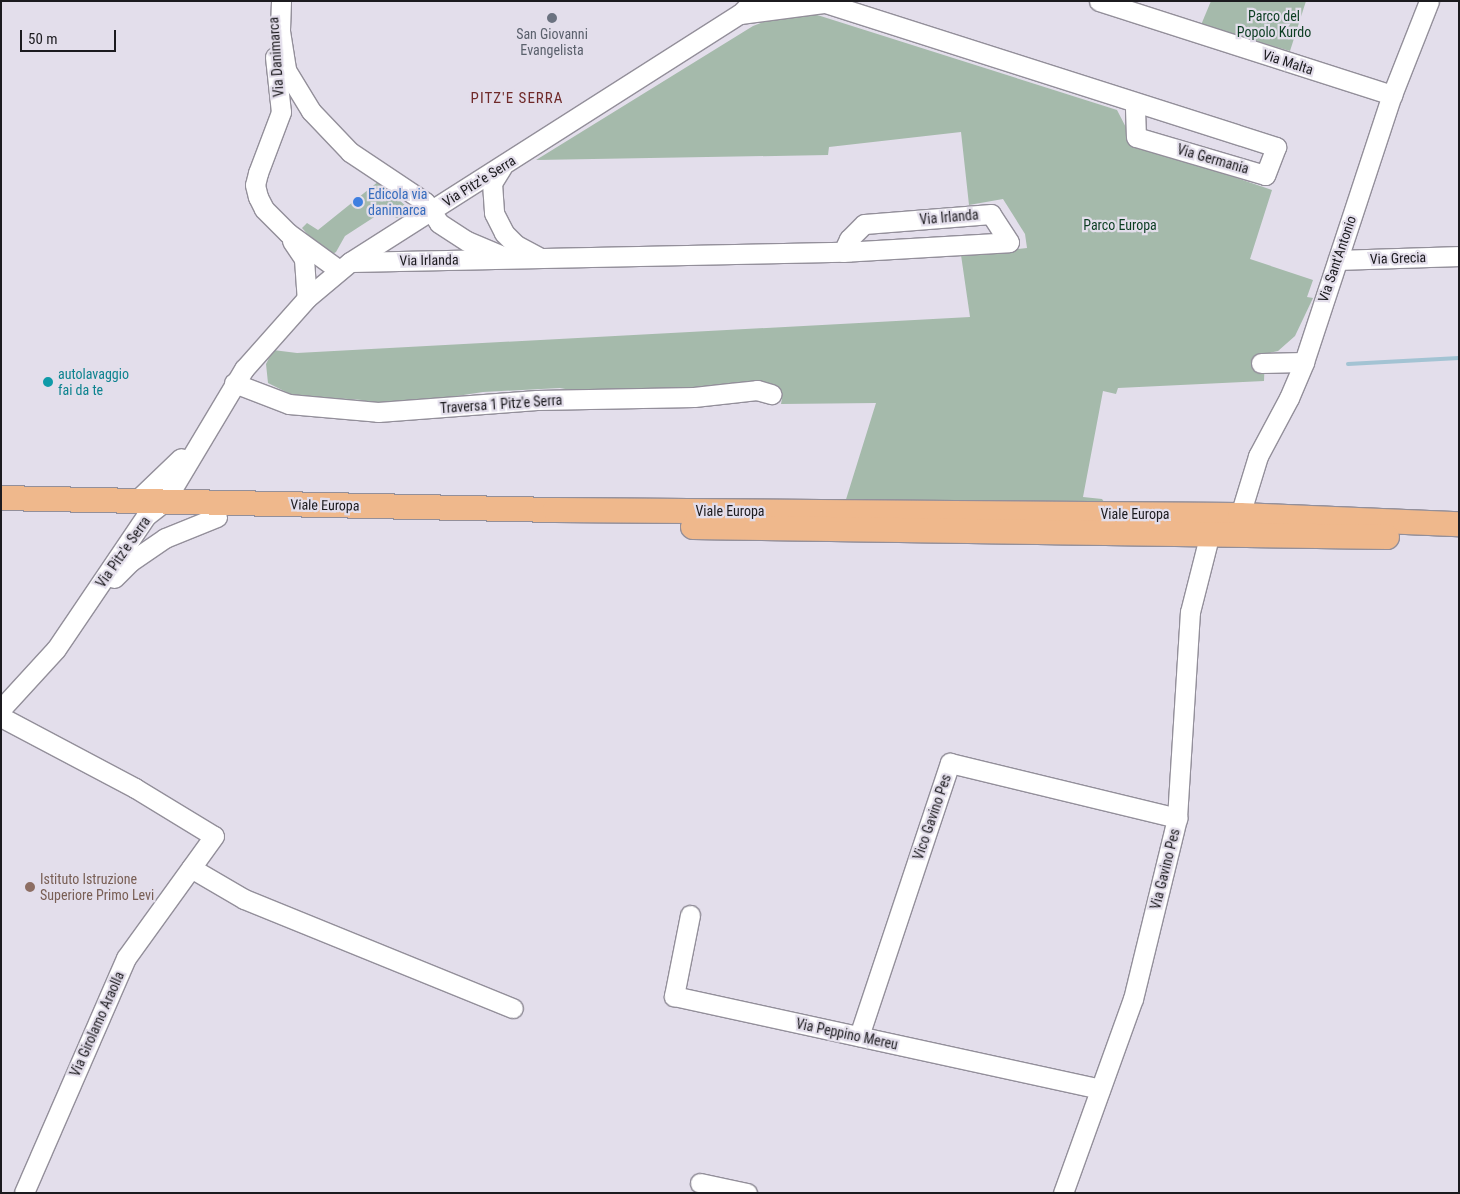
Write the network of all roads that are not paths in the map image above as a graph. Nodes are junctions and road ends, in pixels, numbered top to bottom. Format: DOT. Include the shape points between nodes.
graph roads {
  1 [pos="272,1"];
  2 [pos="281,1"];
  3 [pos="1099,1"];
  4 [pos="1429,1"];
  5 [pos="821,2"];
  6 [pos="746,8"];
  7 [pos="1392,95"];
  8 [pos="305,102"];
  9 [pos="1134,104"];
  10 [pos="280,112"];
  11 [pos="502,167"];
  12 [pos="403,188"];
  13 [pos="432,211"];
  14 [pos="410,224"];
  15 [pos="288,234"];
  16 [pos="843,252"];
  17 [pos="1459,256"];
  18 [pos="540,258"];
  19 [pos="508,259"];
  20 [pos="1338,260"];
  21 [pos="345,266"];
  22 [pos="307,298"];
  23 [pos="1304,362"];
  24 [pos="1261,363"];
  25 [pos="234,382"];
  26 [pos="771,394"];
  27 [pos="200,440"];
  28 [pos="1,498"];
  29 [pos="165,501"];
  30 [pos="141,508"];
  31 [pos="1,514"];
  32 [pos="1240,514"];
  33 [pos="217,517"];
  34 [pos="1459,524"];
  35 [pos="1210,533"];
  36 [pos="1459,538"];
  37 [pos="80,616"];
  38 [pos="1,709"];
  39 [pos="1,718"];
  40 [pos="1177,818"];
  41 [pos="191,868"];
  42 [pos="690,915"];
  43 [pos="513,1008"];
  44 [pos="858,1036"];
  45 [pos="1100,1090"];
  46 [pos="700,1183"];
  47 [pos="24,1193"];
  48 [pos="747,1193"];
  49 [pos="1063,1193"];
  1 -- 10 [label="street, Via Danimarca"];
  2 -- 8 [label="street, Via Danimarca" via="280,31 286,70"];
  3 -- 7 [label="street, Via Malta"];
  4 -- 7 [label="street, Via Sant'Antonio"];
  5 -- 6 [label="street, Via Germania"];
  5 -- 9 [label="street, Via Germania"];
  6 -- 11 [label="street, Via Pitz'e Serra"];
  7 -- 20 [label="street, Via Sant'Antonio"];
  8 -- 10 [label="street, Via Danimarca"];
  8 -- 12 [label="street, Via Danimarca" via="350,152"];
  9 -- 9 [label="street, Via Germania" via="1136,136 1265,175 1276,147"];
  10 -- 15 [label="street, Via Danimarca" via="255,185 264,209"];
  11 -- 13 [label="street, Via Pitz'e Serra"];
  11 -- 18 [label="street, Via Irlanda" via="492,183 494,213 504,233 516,245"];
  12 -- 13 [label="street, Via Danimarca" via="425,202"];
  12 -- 14 [label="street" via="409,203"];
  13 -- 14 [label="street, Via Pitz'e Serra"];
  13 -- 19 [label="street, Via Irlanda" via="440,223 467,241"];
  14 -- 21 [label="street, Via Pitz'e Serra"];
  15 -- 21 [label="street, Via Danimarca"];
  15 -- 22 [label="street, Via Danimarca" via="304,259"];
  16 -- 16 [label="street, Via Irlanda" via="999,243 1009,242 991,214 864,224 849,239"];
  16 -- 18 [label="street, Via Irlanda"];
  17 -- 20 [label="street, Via Grecia"];
  18 -- 19 [label="street, Via Irlanda"];
  19 -- 21 [label="street, Via Irlanda"];
  20 -- 23 [label="street, Via Sant'Antonio"];
  21 -- 22 [label="street, Via Pitz'e Serra"];
  22 -- 25 [label="street, Via Pitz'e Serra"];
  23 -- 24 [label="street"];
  23 -- 32 [label="street, Via Sant'Antonio" via="1258,456"];
  25 -- 26 [label="street, Traversa 1 Pitz'e Serra" via="290,404 378,412 537,400 694,397 757,390"];
  25 -- 27 [label="street, Via Pitz'e Serra"];
  27 -- 29 [label="street, Via Pitz'e Serra"];
  27 -- 30 [label="street, Via Pitz'e Serra"];
  28 -- 30 [label="main road, Viale Europa"];
  29 -- 30 [label="main road, Viale Europa"];
  29 -- 32 [label="main road, Viale Europa" via="556,510"];
  30 -- 31 [label="main road, Viale Europa"];
  30 -- 33 [label="main road, Viale Europa"];
  30 -- 37 [label="street, Via Pitz'e Serra"];
  32 -- 34 [label="main road, Viale Europa"];
  33 -- 35 [label="main road, Viale Europa"];
  33 -- 37 [label="street, Via Pitz'e Serra" via="165,538 130,562"];
  35 -- 36 [label="main road, Viale Europa"];
  35 -- 40 [label="street, Via Gavino Pes" via="1190,612"];
  37 -- 38 [label="street, Via Pitz'e Serra" via="56,649"];
  39 -- 41 [label="street, Via Girolamo Araolla" via="134,788 214,836"];
  40 -- 44 [label="street, Vico Gavino Pes" via="950,763"];
  40 -- 45 [label="street, Via Gavino Pes" via="1133,999"];
  41 -- 43 [label="street" via="244,899"];
  41 -- 47 [label="street, Via Girolamo Araolla" via="126,958"];
  42 -- 44 [label="street, Via Peppino Mereu" via="674,996"];
  44 -- 45 [label="street, Via Peppino Mereu"];
  45 -- 49 [label="street, Via Gavino Pes"];
  46 -- 48 [label="street"];
}
